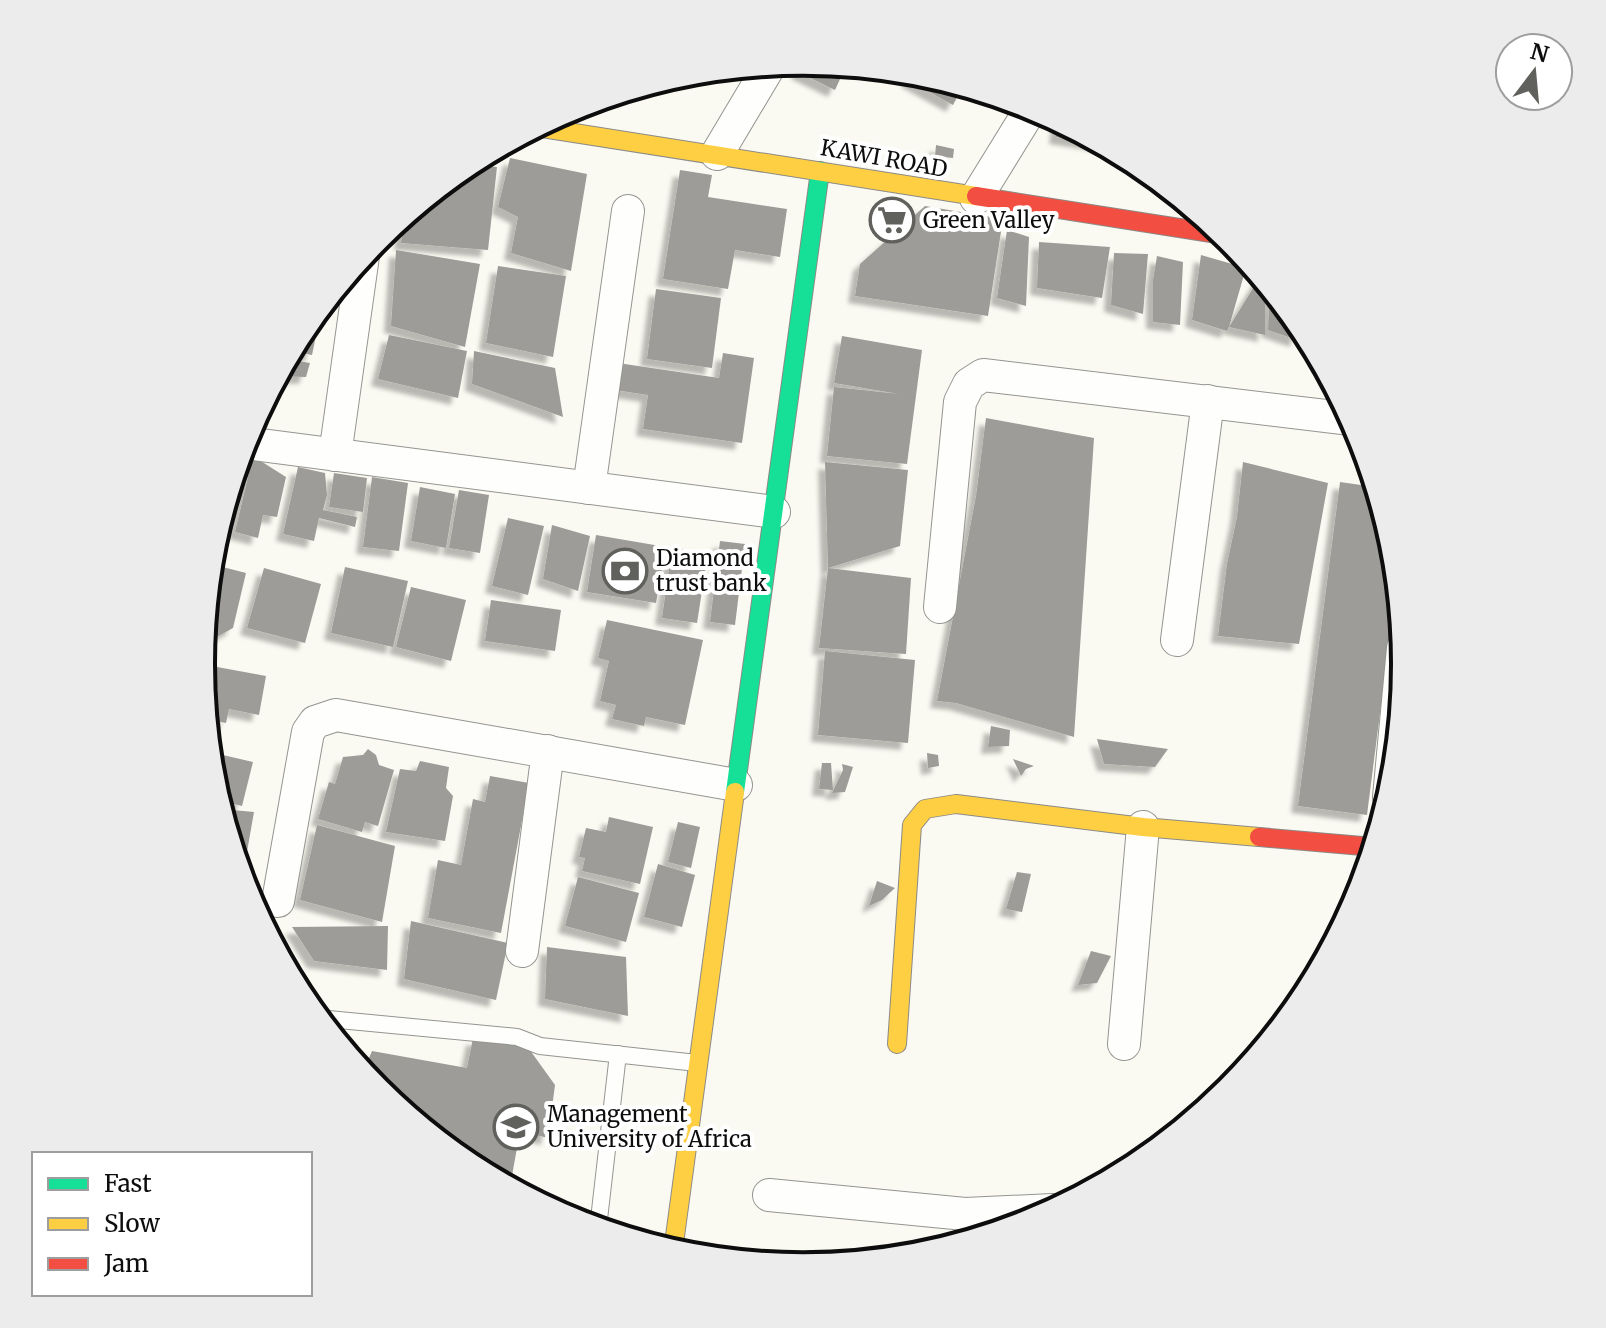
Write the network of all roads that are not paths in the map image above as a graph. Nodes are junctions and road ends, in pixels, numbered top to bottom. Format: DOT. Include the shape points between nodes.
graph roads {
  1 [pos="763,77"];
  2 [pos="1024,120"];
  3 [pos="558,130"];
  4 [pos="717,154"];
  5 [pos="820,171"];
  6 [pos="976,198"];
  7 [pos="628,211"];
  8 [pos="1201,232"];
  9 [pos="360,277"];
  10 [pos="1208,401"];
  11 [pos="1336,417"];
  12 [pos="258,445"];
  13 [pos="335,455"];
  14 [pos="589,488"];
  15 [pos="774,512"];
  16 [pos="940,607"];
  17 [pos="1177,640"];
  18 [pos="548,751"];
  19 [pos="736,785"];
  20 [pos="1143,827"];
  21 [pos="1362,846"];
  22 [pos="278,901"];
  23 [pos="522,951"];
  24 [pos="335,1020"];
  25 [pos="897,1044"];
  26 [pos="1124,1044"];
  27 [pos="618,1054"];
  28 [pos="698,1063"];
  29 [pos="769,1195"];
  30 [pos="1016,1212"];
  31 [pos="599,1215"];
  32 [pos="675,1238"];
  1 -- 4 [label="street"];
  2 -- 6 [label="street"];
  3 -- 4 [label="street, KAWI ROAD"];
  4 -- 5 [label="street, KAWI ROAD"];
  5 -- 6 [label="street, KAWI ROAD"];
  5 -- 15 [label="street"];
  6 -- 8 [label="street, KAWI ROAD"];
  7 -- 14 [label="street"];
  9 -- 13 [label="street"];
  10 -- 11 [label="street"];
  10 -- 16 [label="street" via="983,375 969,384 960,402"];
  10 -- 17 [label="street"];
  12 -- 13 [label="street"];
  13 -- 14 [label="street"];
  14 -- 15 [label="street"];
  15 -- 19 [label="street"];
  18 -- 19 [label="street"];
  18 -- 22 [label="street" via="336,715 315,722 303,752"];
  18 -- 23 [label="street"];
  19 -- 28 [label="street"];
  20 -- 21 [label="street"];
  20 -- 25 [label="street" via="956,804 920,811 912,825"];
  20 -- 26 [label="street"];
  24 -- 27 [label="lane" via="517,1037 540,1046"];
  27 -- 28 [label="lane"];
  27 -- 31 [label="lane"];
  28 -- 32 [label="street"];
  29 -- 30 [label="street" via="965,1214"];
}
